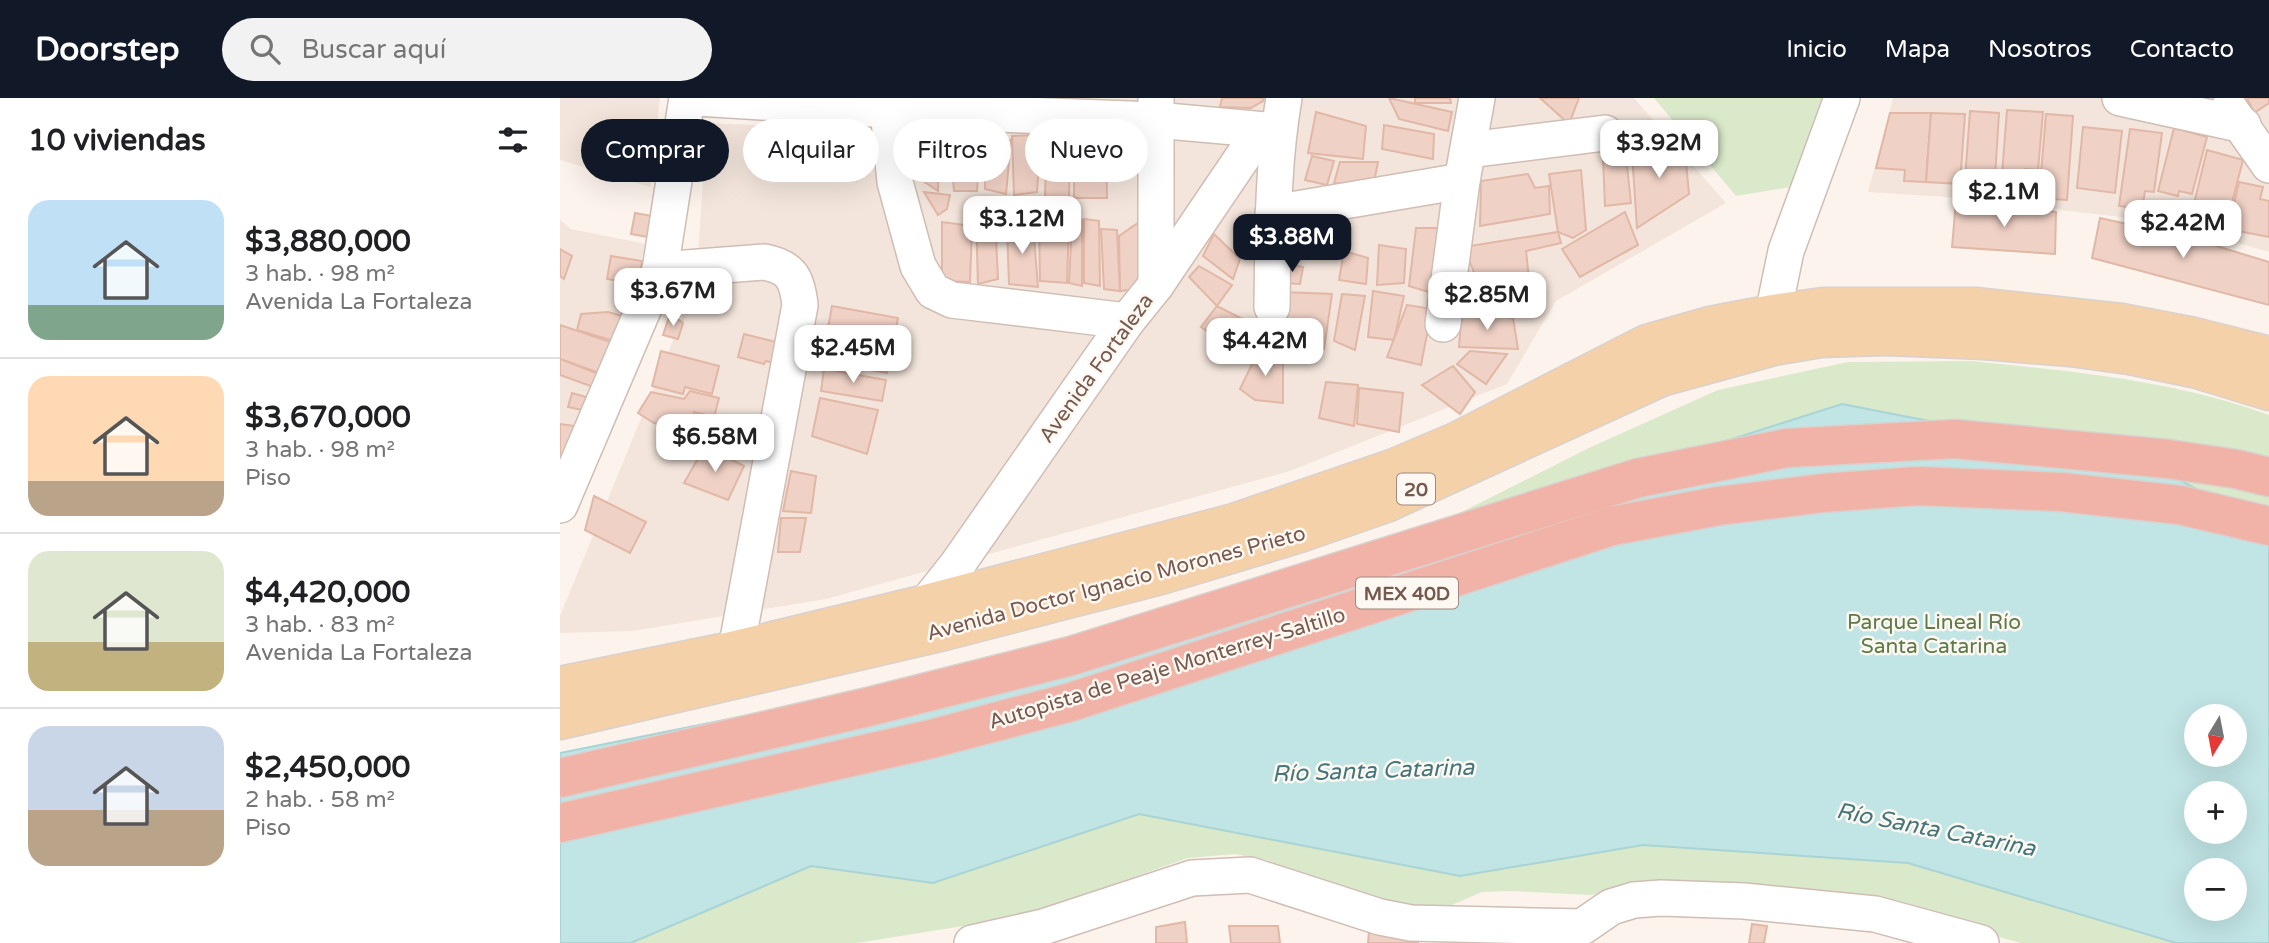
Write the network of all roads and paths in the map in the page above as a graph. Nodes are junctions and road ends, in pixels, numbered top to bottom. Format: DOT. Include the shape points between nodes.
graph roads {
  1 [pos="687,98"];
  2 [pos="697,98"];
  3 [pos="1477,98"];
  4 [pos="1842,98"];
  5 [pos="2120,98"];
  6 [pos="2222,98"];
  7 [pos="888,104"];
  8 [pos="1000,106"];
  9 [pos="1156,109"];
  10 [pos="1274,120"];
  11 [pos="2243,125"];
  12 [pos="1605,133"];
  13 [pos="2269,165"];
  14 [pos="1465,166"];
  15 [pos="1273,213"];
  16 [pos="660,270"];
  17 [pos="1156,285"];
  18 [pos="1272,307"];
  19 [pos="1773,314"];
  20 [pos="1127,321"];
  21 [pos="1443,324"];
  22 [pos="2269,356"];
  23 [pos="2269,391"];
  24 [pos="2269,477"];
  25 [pos="560,505"];
  26 [pos="2269,526"];
  27 [pos="926,604"];
  28 [pos="736,650"];
  29 [pos="560,686"];
  30 [pos="560,720"];
  31 [pos="560,778"];
  32 [pos="560,823"];
  33 [pos="1581,935"];
  34 [pos="972,943"];
  35 [pos="1981,943"];
  1 -- 16 [label="street"];
  2 -- 7 [label="street"];
  3 -- 14 [label="street"];
  4 -- 19 [label="street" via="1786,250"];
  5 -- 11 [label="street"];
  6 -- 11 [label="street"];
  7 -- 8 [label="street"];
  7 -- 20 [label="street" via="895,182 918,266 933,291 952,300"];
  8 -- 9 [label="street"];
  9 -- 10 [label="street"];
  9 -- 17 [label="street"];
  10 -- 15 [label="street"];
  10 -- 17 [label="street, Avenida Fortaleza"];
  11 -- 13 [label="street"];
  12 -- 14 [label="street"];
  14 -- 15 [label="street"];
  14 -- 21 [label="street"];
  15 -- 18 [label="street"];
  16 -- 25 [label="street"];
  16 -- 28 [label="street" via="764,262 794,278 800,305"];
  17 -- 20 [label="street, Avenida Fortaleza"];
  19 -- 22 [label="main road, Avenida Doctor Ignacio Morones Prieto / 20" via="1823,307 1975,307 2121,323"];
  19 -- 27 [label="main road, Avenida Doctor Ignacio Morones Prieto / 20" via="1647,344 1458,441 1332,491 1234,523"];
  20 -- 27 [label="street, Avenida Fortaleza"];
  23 -- 30 [label="main road, Avenida Doctor Ignacio Morones Prieto / 20" via="2197,369 2058,346 1887,336 1821,338 1774,346 1661,377 1385,503 1300,533 1161,575 944,631"];
  24 -- 31 [label="highway, Autopista de Peaje Monterrey-Saltillo / MEX 40D" via="2168,459 1955,439 1787,448 1638,478 1071,656"];
  26 -- 32 [label="highway, Autopista de Peaje Monterrey-Saltillo / MEX 40D" via="2167,504 2062,492 1918,486 1718,506 1612,526 1071,702 930,739"];
  27 -- 28 [label="main road, Avenida Doctor Ignacio Morones Prieto / 20"];
  28 -- 29 [label="main road, Avenida Doctor Ignacio Morones Prieto / 20"];
  33 -- 34 [label="street" via="1411,923 1251,875 1222,875 1192,878 1043,928"];
  33 -- 35 [label="street" via="1611,907 1661,898 1875,914"];
}
